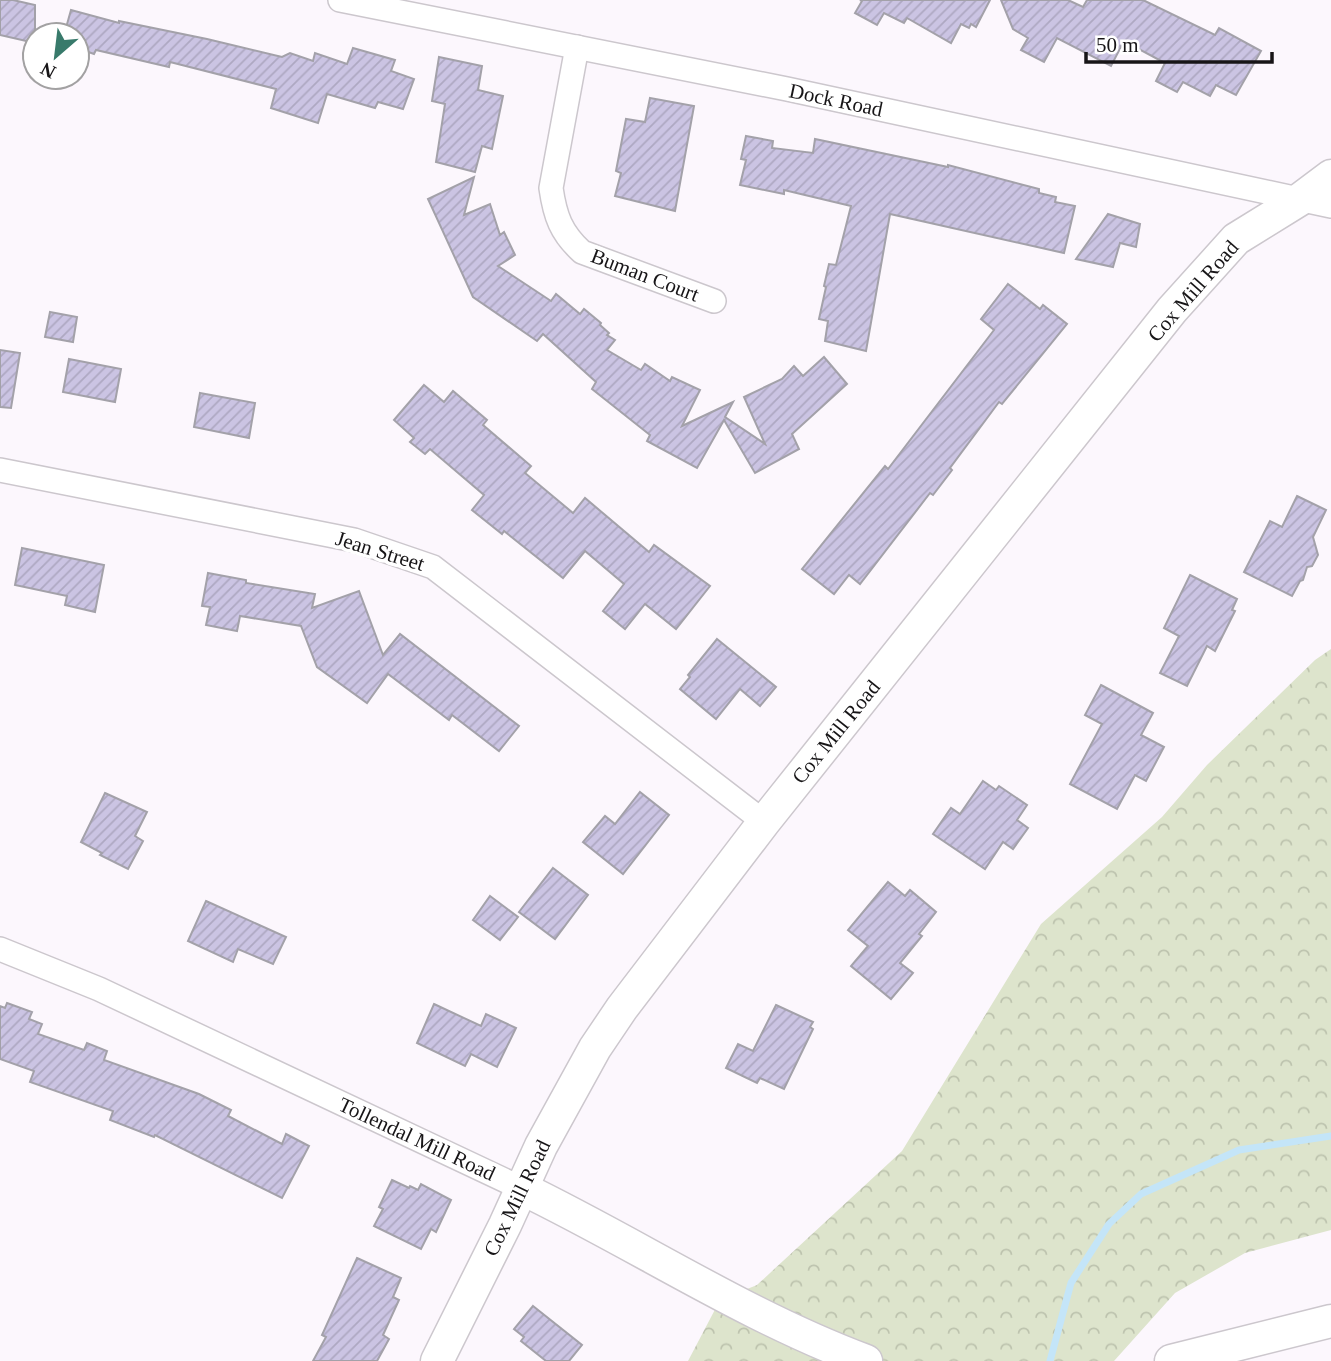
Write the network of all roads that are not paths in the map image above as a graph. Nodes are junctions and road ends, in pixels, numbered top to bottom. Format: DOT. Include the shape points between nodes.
graph roads {
  1 [pos="340,0"];
  2 [pos="426,8"];
  3 [pos="577,47"];
  4 [pos="1331,176"];
  5 [pos="1299,200"];
  6 [pos="1331,206"];
  7 [pos="714,301"];
  8 [pos="0,470"];
  9 [pos="764,822"];
  10 [pos="0,949"];
  11 [pos="522,1188"];
  12 [pos="1331,1321"];
  13 [pos="437,1361"];
  14 [pos="866,1361"];
  15 [pos="1171,1361"];
  1 -- 2 [label="street, Dock Road"];
  2 -- 3 [label="street, Dock Road"];
  3 -- 5 [label="street, Dock Road"];
  3 -- 7 [label="street, Buman Court" via="551,188 559,226 582,252"];
  4 -- 5 [label="street, Cox Mill Road"];
  5 -- 6 [label="street, Dock Road"];
  5 -- 9 [label="street, Cox Mill Road" via="1236,239 1172,310"];
  8 -- 9 [label="street, Jean Street" via="354,540 433,567"];
  9 -- 11 [label="street, Cox Mill Road" via="602,1038"];
  10 -- 11 [label="street, Tollendal Mill Road" via="99,989"];
  11 -- 13 [label="street, Cox Mill Road"];
  11 -- 14 [label="street, Tollendal Mill Road" via="815,1342"];
  12 -- 15 [label="street"];
}
